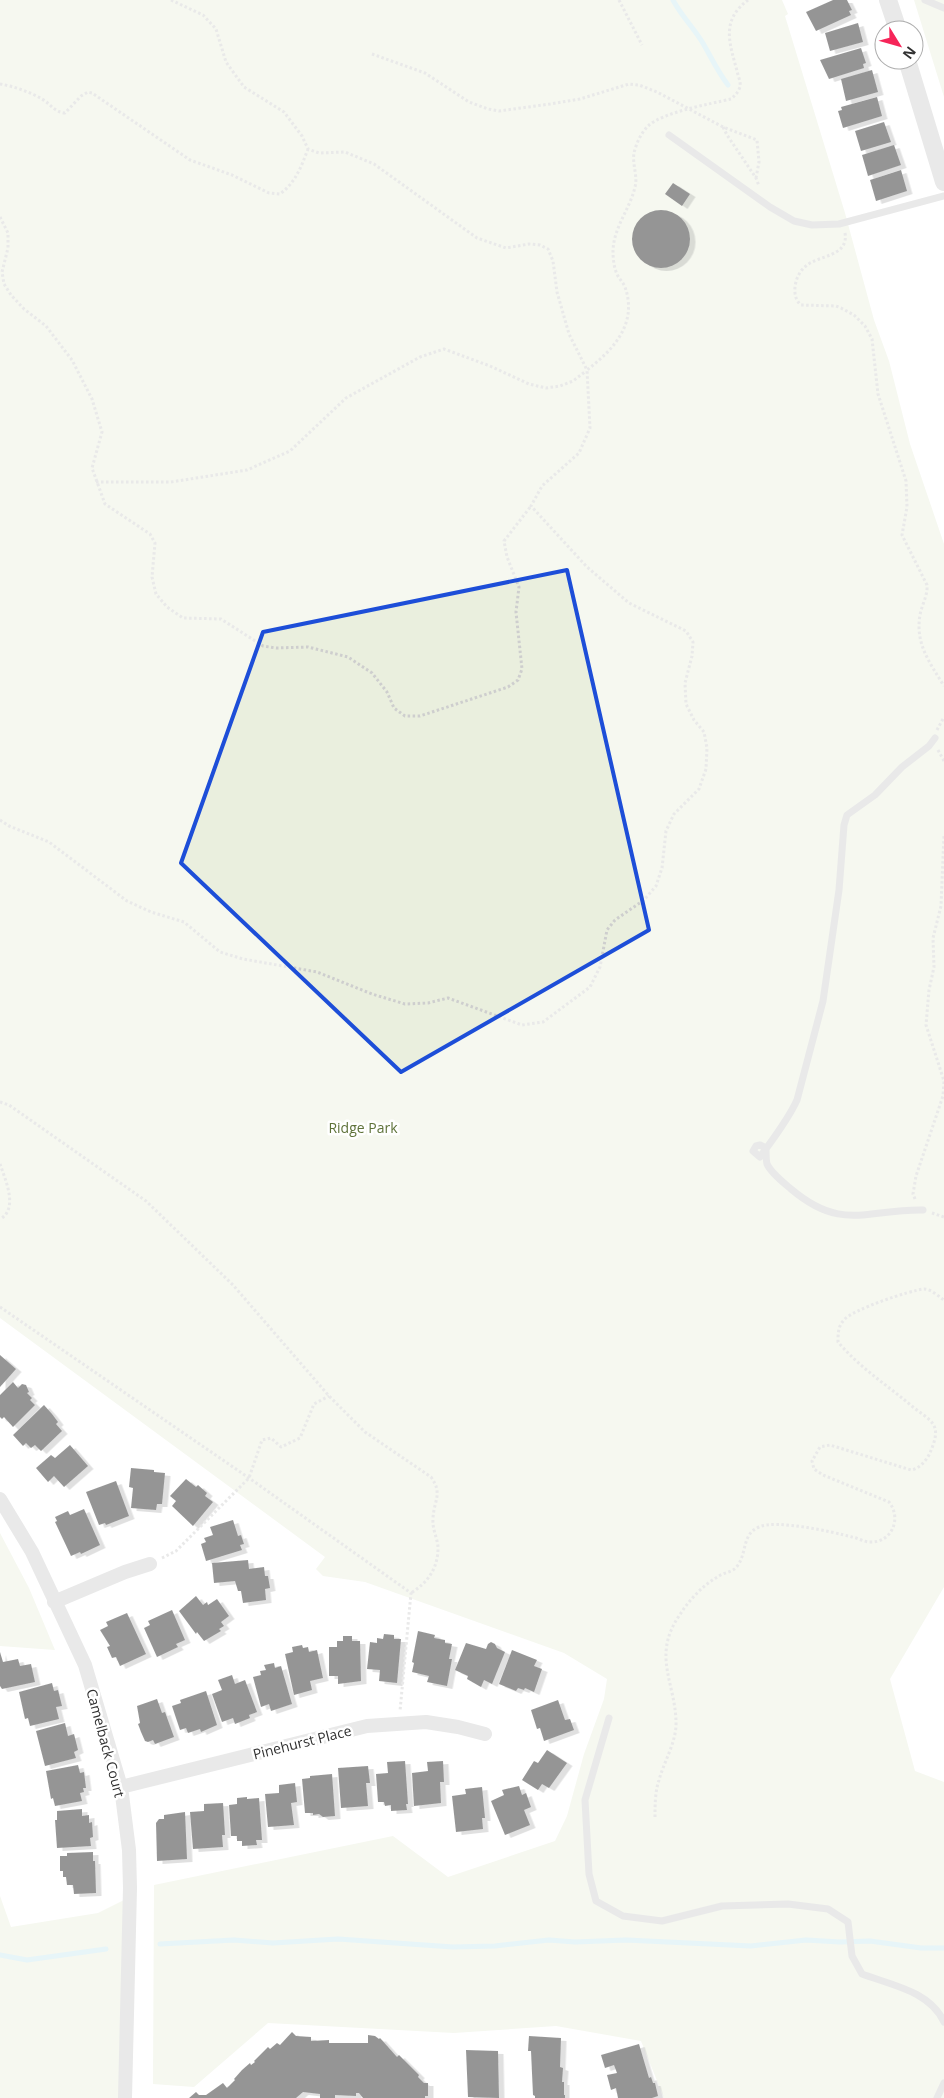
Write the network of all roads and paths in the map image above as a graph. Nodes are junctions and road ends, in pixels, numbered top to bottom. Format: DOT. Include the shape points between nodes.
graph roads {
  1 [pos="171,0"];
  2 [pos="619,0"];
  3 [pos="748,0"];
  4 [pos="888,0"];
  5 [pos="926,0"];
  6 [pos="944,8"];
  7 [pos="895,20"];
  8 [pos="642,45"];
  9 [pos="372,54"];
  10 [pos="910,70"];
  11 [pos="0,84"];
  12 [pos="690,109"];
  13 [pos="723,126"];
  14 [pos="669,135"];
  15 [pos="308,148"];
  16 [pos="944,182"];
  17 [pos="944,196"];
  18 [pos="0,217"];
  19 [pos="839,224"];
  20 [pos="587,370"];
  21 [pos="96,482"];
  22 [pos="531,506"];
  23 [pos="944,686"];
  24 [pos="935,738"];
  25 [pos="0,820"];
  26 [pos="944,835"];
  27 [pos="0,1102"];
  28 [pos="766,1148"];
  29 [pos="0,1164"];
  30 [pos="767,1164"];
  31 [pos="923,1210"];
  32 [pos="944,1217"];
  33 [pos="0,1219"];
  34 [pos="944,1300"];
  35 [pos="0,1307"];
  36 [pos="329,1396"];
  37 [pos="249,1478"];
  38 [pos="0,1499"];
  39 [pos="150,1564"];
  40 [pos="411,1593"];
  41 [pos="54,1602"];
  42 [pos="609,1718"];
  43 [pos="398,1724"];
  44 [pos="485,1734"];
  45 [pos="121,1787"];
  46 [pos="654,1817"];
  47 [pos="944,2022"];
  48 [pos="944,2083"];
  49 [pos="125,2098"];
  50 [pos="937,2098"];
  1 -- 15 [label="path" via="202,15 216,29 226,62 244,87 284,112"];
  2 -- 8 [label="path"];
  3 -- 12 [label="path" via="734,15 728,33 740,84 738,93 731,99"];
  4 -- 7 [label="street"];
  5 -- 6 [label="lane"];
  9 -- 12 [label="path" via="425,73 469,102 499,111 590,96 628,84 646,86"];
  10 -- 16 [label="street"];
  11 -- 15 [label="path" via="42,98 58,112 65,112 81,96 92,93 190,160 269,192 280,194 290,186"];
  12 -- 13 [label="path"];
  12 -- 20 [label="path" via="648,125 640,136 634,155 635,187 623,213 613,253 616,273 625,287 628,313 622,335 607,354"];
  13 -- 13 [label="path" via="757,140 759,162 756,178"];
  14 -- 19 [label="lane" via="770,207 794,220"];
  15 -- 20 [label="path" via="320,153 345,152 374,164 477,238 506,248 529,244 548,249 569,334"];
  17 -- 19 [label="lane"];
  18 -- 21 [label="path" via="8,233 2,272 4,284 24,309 46,326 72,360 92,399 102,432 92,468"];
  19 -- 23 [label="path" via="844,231 844,244 839,251 806,265 796,284 795,295 801,305 836,306 854,315 872,339 878,394 906,481 907,507 902,535 927,585 919,622 920,641 924,655"];
  20 -- 21 [label="path" via="573,381 546,388 444,349 420,357 346,398 290,451 247,470 171,482"];
  20 -- 22 [label="path" via="590,428 579,453 542,486"];
  21 -- 22 [label="path" via="105,504 150,534 155,543 152,577 156,594 167,607 183,618 221,619 263,646 308,647 348,657 372,673 387,692 394,708 405,716 420,716 508,687 518,680 522,669 516,612 519,587 504,541"];
  22 -- 25 [label="path" via="587,567 629,602 686,631 693,642 685,683 686,704 704,732 707,748 706,769 699,789 674,814 666,831 662,868 656,886 644,900 614,920 607,930 600,967 590,987 543,1022 522,1025 448,998 428,1004 405,1004 317,972 243,960 220,952 184,922 127,901 49,842"];
  24 -- 28 [label="lane" via="902,766 875,796 847,815 821,1007 797,1100"];
  26 -- 31 [label="path" via="941,906 932,938 934,967 926,1025 944,1081 944,1096 916,1176 913,1194 916,1204"];
  27 -- 36 [label="path" via="9,1105 146,1201 234,1285"];
  28 -- 30 [label="lane"];
  28 -- 30 [label="lane" via="760,1157"];
  29 -- 33 [label="path" via="10,1196 8,1211"];
  30 -- 31 [label="lane" via="782,1182 812,1206 833,1214 869,1215"];
  31 -- 32 [label="path"];
  34 -- 46 [label="path" via="924,1289 879,1302 844,1319 838,1332 838,1342 861,1367 934,1425 933,1445 927,1458 911,1470 830,1445 820,1447 814,1453 814,1469 889,1502 895,1510 892,1531 883,1539 870,1542 799,1526 760,1526 750,1532 738,1566 702,1588 678,1617 666,1647 676,1728 659,1780"];
  35 -- 37 [label="path"];
  36 -- 37 [label="path" via="314,1404 300,1438 281,1447 271,1438 262,1440"];
  36 -- 40 [label="path" via="365,1432 431,1477 437,1485 433,1516 438,1547 436,1564 423,1586"];
  37 -- 39 [label="path" via="176,1551"];
  37 -- 40 [label="path"];
  38 -- 41 [label="street, Camelback Court" via="32,1552"];
  39 -- 41 [label="street"];
  40 -- 43 [label="path"];
  41 -- 45 [label="street, Camelback Court" via="85,1664"];
  42 -- 47 [label="lane" via="585,1800 589,1874 596,1901 623,1916 662,1921 722,1906 788,1904 828,1909 848,1922 852,1952 862,1974 920,1995"];
  43 -- 44 [label="street, Pinehurst Place" via="426,1722"];
  43 -- 45 [label="street, Pinehurst Place" via="367,1726"];
  45 -- 49 [label="street, Camelback Court" via="130,1888"];
  48 -- 50 [label="lane"];
}
